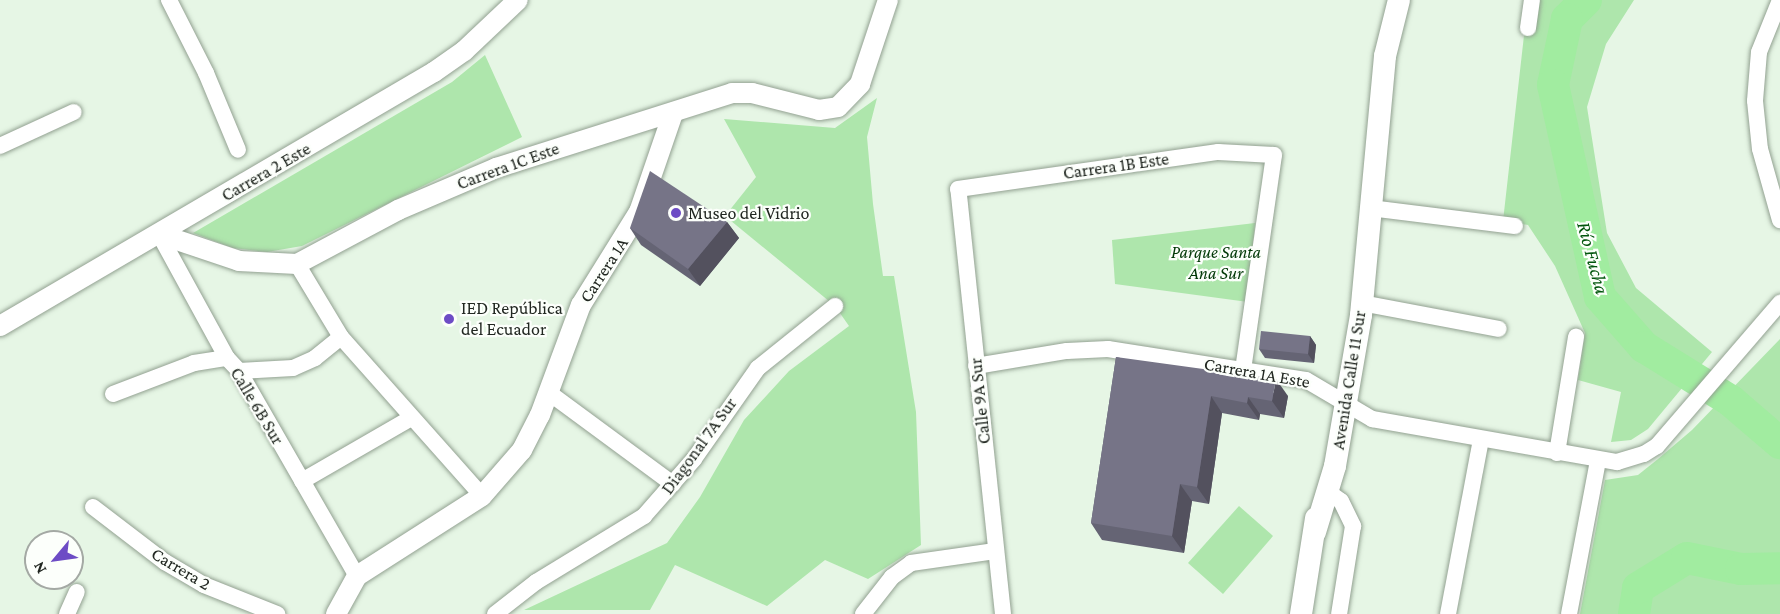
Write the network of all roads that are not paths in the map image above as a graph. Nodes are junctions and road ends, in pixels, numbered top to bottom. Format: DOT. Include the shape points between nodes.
graph roads {
  1 [pos="169,0"];
  2 [pos="518,0"];
  3 [pos="888,0"];
  4 [pos="1383,0"];
  5 [pos="1399,0"];
  6 [pos="1532,0"];
  7 [pos="1780,0"];
  8 [pos="1528,28"];
  9 [pos="1385,56"];
  10 [pos="75,112"];
  11 [pos="673,113"];
  12 [pos="0,146"];
  13 [pos="238,150"];
  14 [pos="958,189"];
  15 [pos="1369,217"];
  16 [pos="1780,220"];
  17 [pos="1515,226"];
  18 [pos="159,234"];
  19 [pos="297,264"];
  20 [pos="1362,303"];
  21 [pos="1780,303"];
  22 [pos="835,306"];
  23 [pos="0,326"];
  24 [pos="1499,329"];
  25 [pos="341,337"];
  26 [pos="1576,337"];
  27 [pos="227,358"];
  28 [pos="976,366"];
  29 [pos="1243,369"];
  30 [pos="239,370"];
  31 [pos="549,392"];
  32 [pos="113,394"];
  33 [pos="1340,397"];
  34 [pos="411,417"];
  35 [pos="1481,439"];
  36 [pos="1557,453"];
  37 [pos="1598,461"];
  38 [pos="302,481"];
  39 [pos="673,484"];
  40 [pos="1328,490"];
  41 [pos="482,496"];
  42 [pos="93,507"];
  43 [pos="1315,532"];
  44 [pos="995,551"];
  45 [pos="357,576"];
  46 [pos="77,592"];
  47 [pos="67,614"];
  48 [pos="277,614"];
  49 [pos="336,614"];
  50 [pos="495,614"];
  51 [pos="863,614"];
  52 [pos="1003,614"];
  53 [pos="1301,614"];
  54 [pos="1339,614"];
  55 [pos="1448,614"];
  56 [pos="1569,614"];
  1 -- 13 [label="street" via="206,73"];
  2 -- 18 [label="street, Carrera 2 Este" via="472,44 435,72"];
  3 -- 11 [label="street, Carrera 1C Este" via="860,84 846,102 832,109 808,108 741,93"];
  4 -- 9 [label="main road, Avenida Calle 11 Sur"];
  5 -- 9 [label="main road, Avenida Calle 11 Sur"];
  6 -- 8 [label="street"];
  7 -- 16 [label="street" via="1759,52 1755,101 1760,148"];
  9 -- 15 [label="main road, Avenida Calle 11 Sur"];
  10 -- 12 [label="street"];
  11 -- 19 [label="street, Carrera 1C Este" via="530,156 455,184"];
  11 -- 31 [label="street, Carrera 1A" via="639,212 581,305"];
  14 -- 28 [label="street, Calle 9A Sur"];
  14 -- 29 [label="street, Carrera 1B Este" via="1218,152 1274,155"];
  15 -- 17 [label="street"];
  15 -- 20 [label="main road, Avenida Calle 11 Sur"];
  15 -- 33 [label="main road, Avenida Calle 11 Sur"];
  18 -- 19 [label="street, Carrera 1C Este" via="239,261"];
  18 -- 23 [label="street, Carrera 2 Este"];
  18 -- 27 [label="street, Calle 6B Sur"];
  19 -- 25 [label="street"];
  20 -- 24 [label="street"];
  20 -- 33 [label="main road, Avenida Calle 11 Sur"];
  21 -- 37 [label="street, Carrera 1A Este" via="1657,446 1617,462"];
  22 -- 39 [label="street, Diagonal 7A Sur" via="758,368"];
  25 -- 30 [label="street" via="315,358 293,368"];
  25 -- 34 [label="street"];
  26 -- 36 [label="street"];
  27 -- 30 [label="street, Calle 6B Sur"];
  27 -- 32 [label="street" via="194,363"];
  28 -- 29 [label="street, Carrera 1A Este" via="1067,351 1108,349"];
  28 -- 44 [label="street, Calle 9A Sur"];
  29 -- 33 [label="street, Carrera 1A Este" via="1311,381"];
  30 -- 38 [label="street, Calle 6B Sur"];
  31 -- 39 [label="street"];
  31 -- 41 [label="street, Carrera 1A" via="522,450"];
  33 -- 35 [label="street, Carrera 1A Este" via="1372,419"];
  33 -- 40 [label="main road, Avenida Calle 11 Sur"];
  33 -- 43 [label="main road, Avenida Calle 11 Sur" via="1320,464"];
  34 -- 38 [label="street"];
  34 -- 41 [label="street"];
  35 -- 36 [label="street, Carrera 1A Este"];
  35 -- 55 [label="street"];
  36 -- 37 [label="street, Carrera 1A Este"];
  37 -- 56 [label="street"];
  38 -- 45 [label="street, Calle 6B Sur"];
  39 -- 50 [label="street, Diagonal 7A Sur" via="629,527 536,582"];
  40 -- 43 [label="main road, Avenida Calle 11 Sur"];
  40 -- 54 [label="street" via="1341,501 1353,526"];
  41 -- 45 [label="street, Carrera 1A"];
  42 -- 48 [label="street, Carrera 2" via="165,562 204,585"];
  43 -- 53 [label="main road, Avenida Calle 11 Sur"];
  44 -- 51 [label="street" via="922,559 901,569"];
  44 -- 52 [label="street, Calle 9A Sur"];
  45 -- 49 [label="street"];
  46 -- 47 [label="street"];
}
